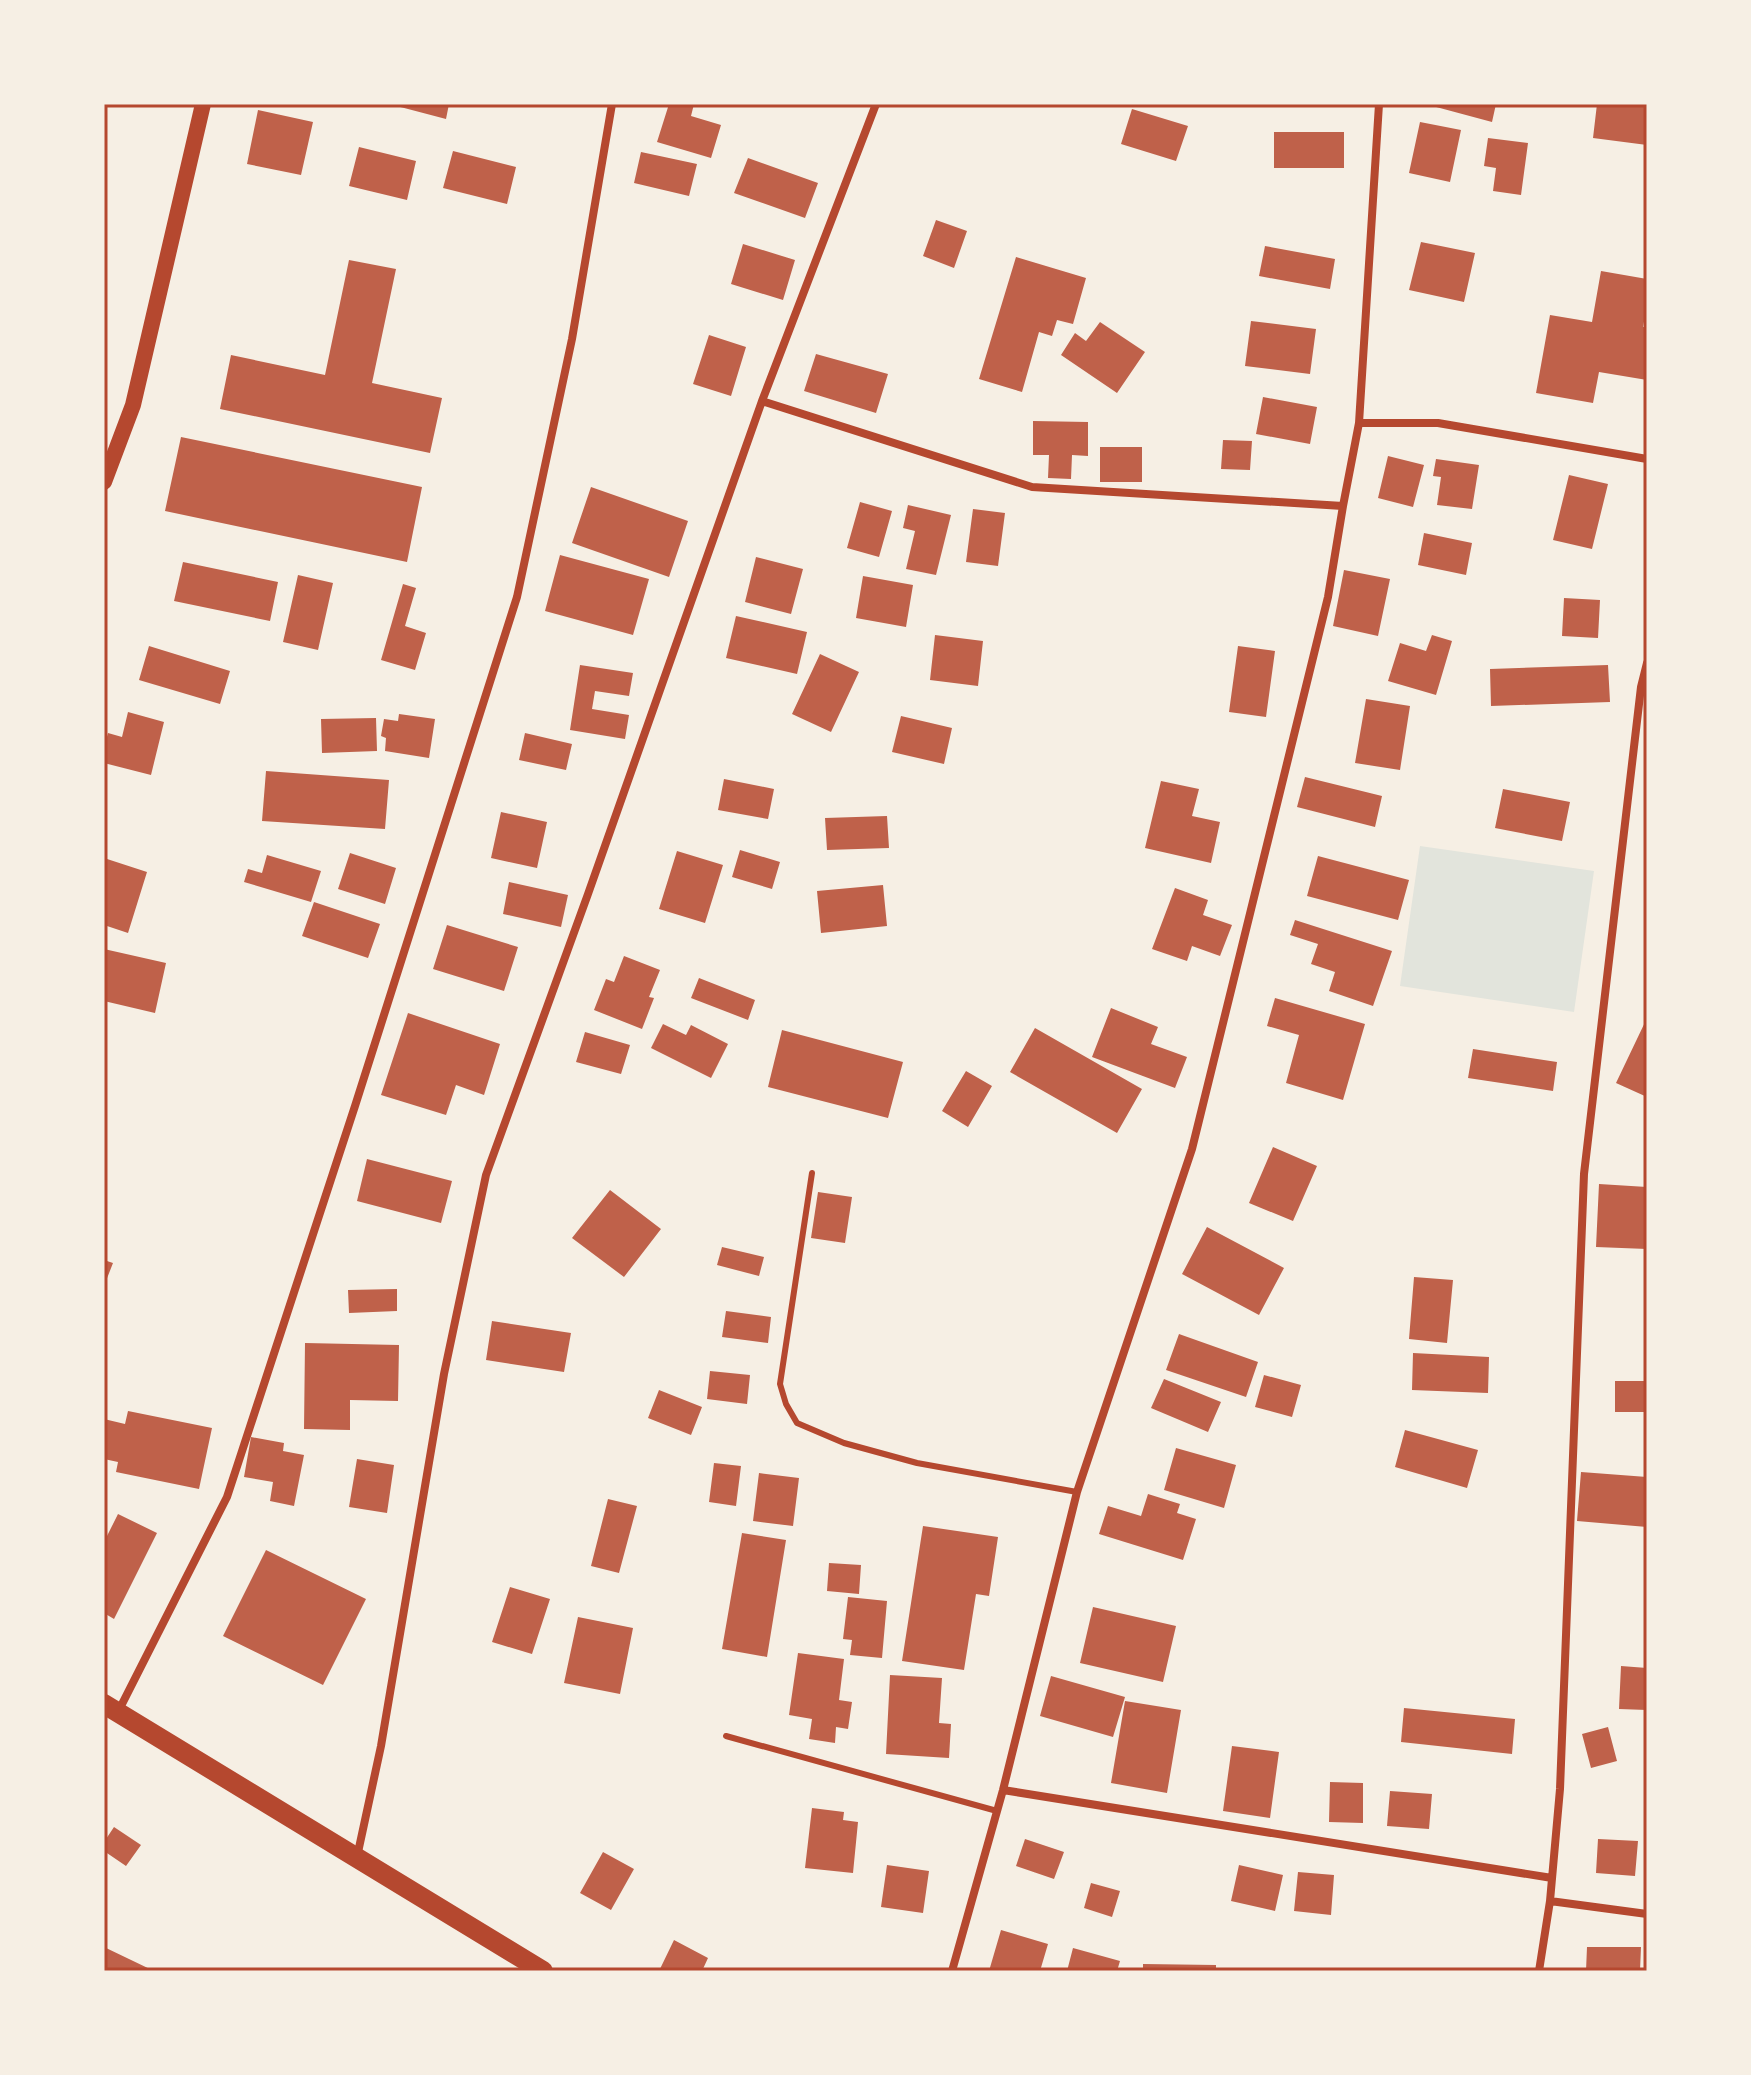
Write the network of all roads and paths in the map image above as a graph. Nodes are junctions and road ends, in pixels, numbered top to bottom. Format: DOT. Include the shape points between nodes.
graph roads {
  1 [pos="203,104"];
  2 [pos="612,104"];
  3 [pos="876,104"];
  4 [pos="1379,104"];
  5 [pos="762,401"];
  6 [pos="1359,423"];
  7 [pos="1647,459"];
  8 [pos="104,482"];
  9 [pos="1343,506"];
  10 [pos="1647,663"];
  11 [pos="812,1173"];
  12 [pos="1077,1492"];
  13 [pos="111,1708"];
  14 [pos="726,1736"];
  15 [pos="1003,1790"];
  16 [pos="997,1811"];
  17 [pos="357,1858"];
  18 [pos="1552,1878"];
  19 [pos="1550,1901"];
  20 [pos="1647,1914"];
  21 [pos="543,1971"];
  22 [pos="952,1971"];
  23 [pos="1539,1971"];
  1 -- 8 [label="main road" via="133,405"];
  2 -- 13 [label="street" via="572,339 512,612 227,1497"];
  3 -- 5 [label="street"];
  4 -- 6 [label="street"];
  5 -- 9 [label="street" via="1032,487"];
  5 -- 17 [label="street" via="486,1175 444,1374"];
  6 -- 7 [label="street" via="1438,423"];
  6 -- 9 [label="street"];
  9 -- 12 [label="street" via="1328,597 1192,1149"];
  10 -- 18 [label="street" via="1584,1174"];
  11 -- 12 [label="lane" via="780,1384 797,1423 844,1443 917,1463"];
  12 -- 15 [label="street"];
  13 -- 17 [label="main road"];
  14 -- 16 [label="lane"];
  15 -- 16 [label="street"];
  15 -- 18 [label="street"];
  16 -- 22 [label="street"];
  17 -- 21 [label="main road"];
  18 -- 19 [label="street"];
  19 -- 20 [label="street"];
  19 -- 23 [label="street"];
}
